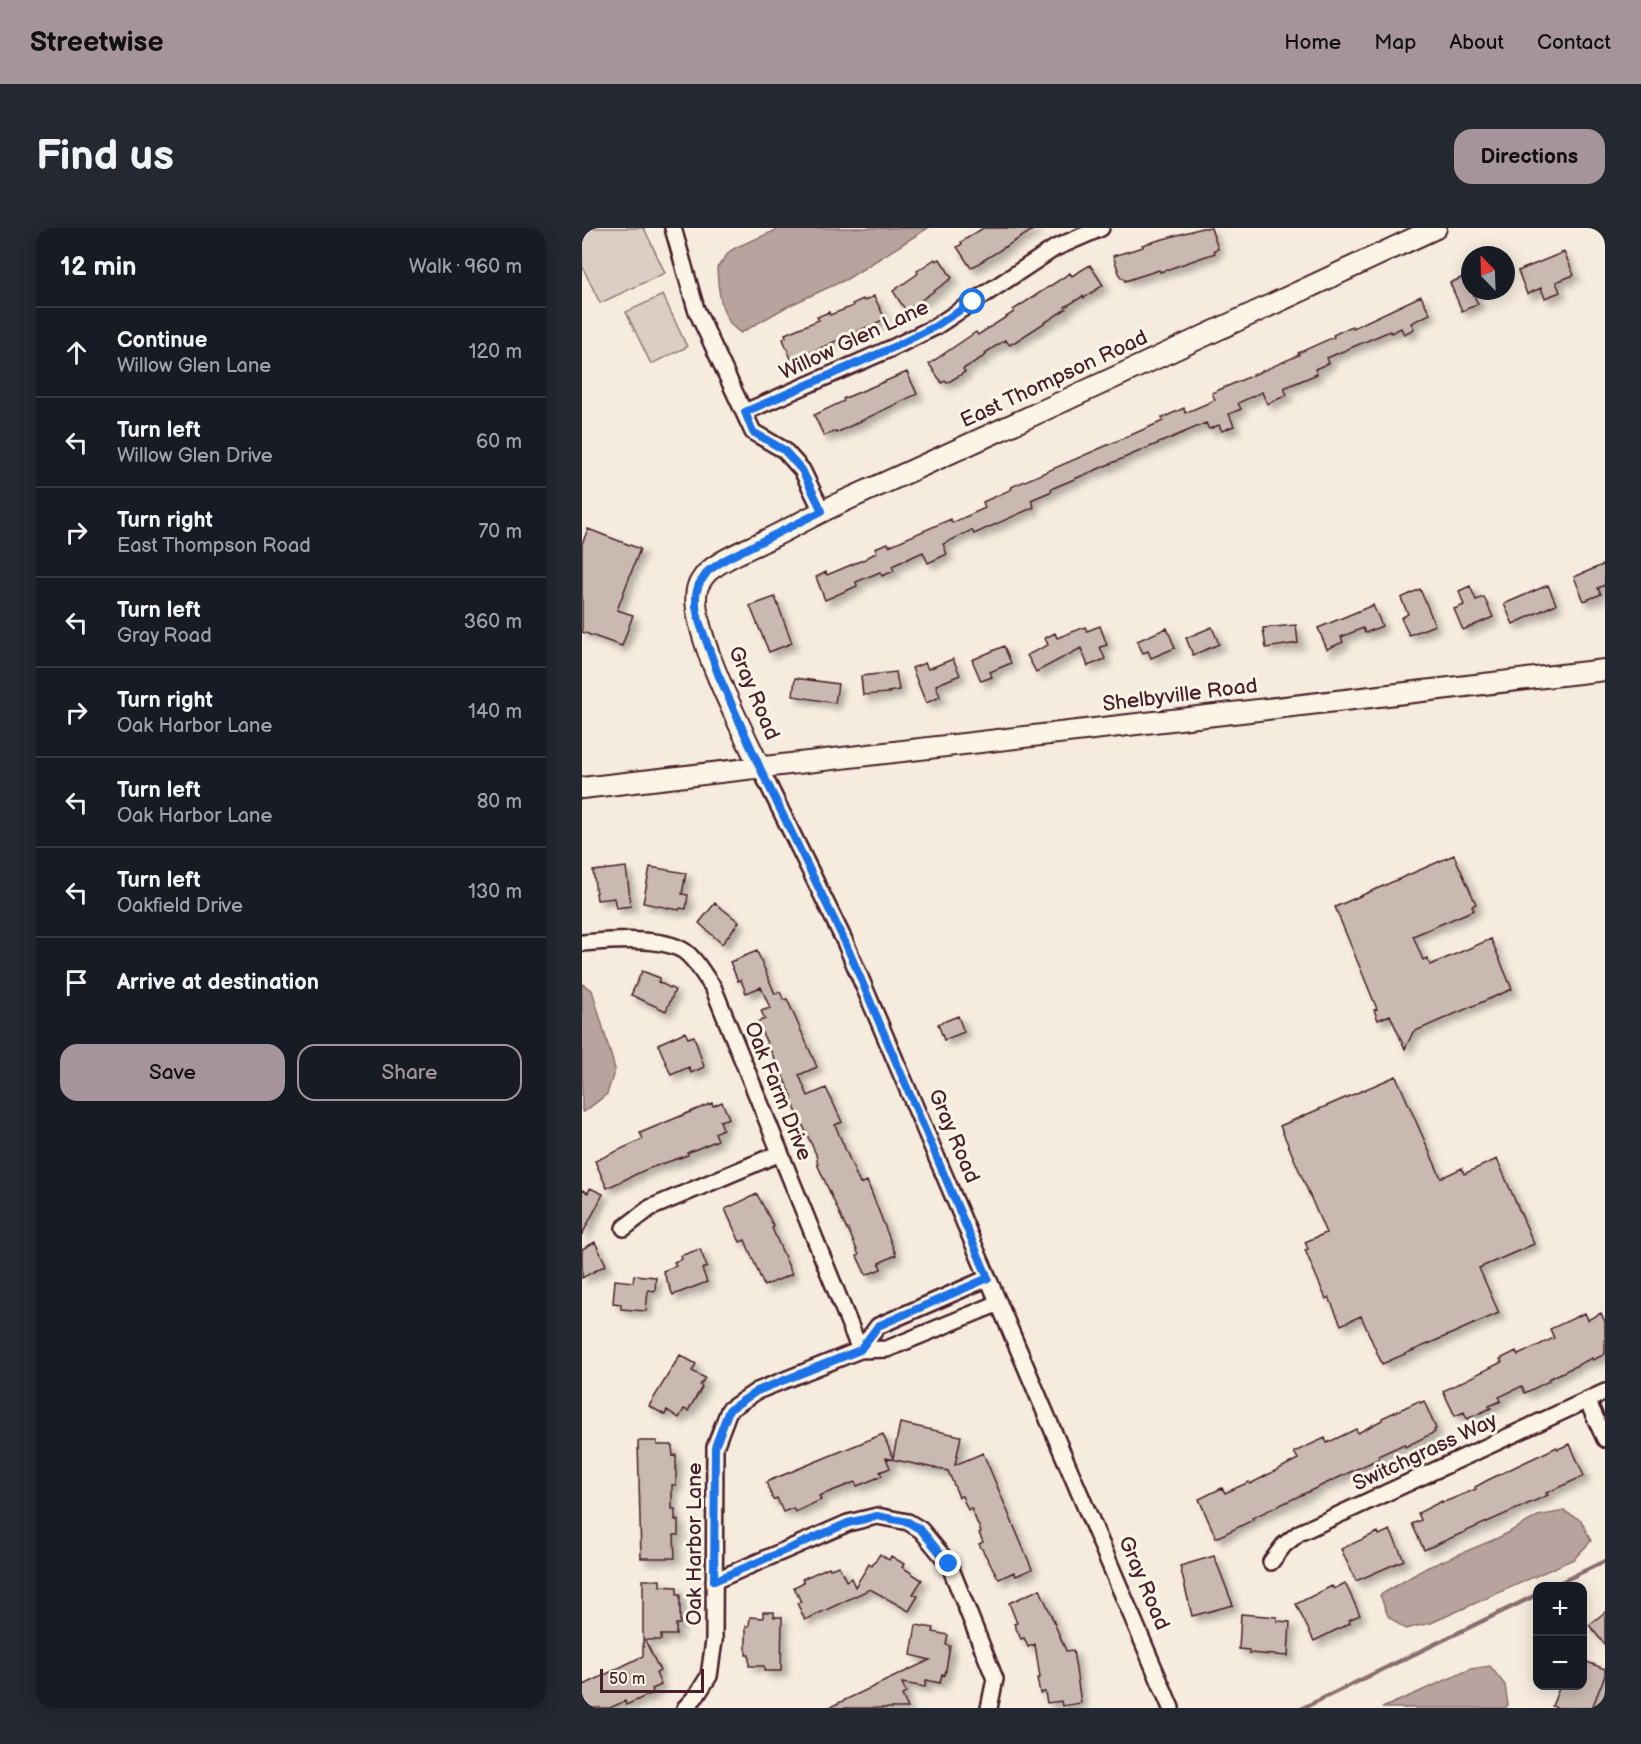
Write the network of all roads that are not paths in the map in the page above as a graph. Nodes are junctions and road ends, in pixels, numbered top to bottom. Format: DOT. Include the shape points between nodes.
graph roads {
  1 [pos="673,228"];
  2 [pos="1436,228"];
  3 [pos="1096,229"];
  4 [pos="745,412"];
  5 [pos="822,511"];
  6 [pos="699,584"];
  7 [pos="1605,670"];
  8 [pos="760,768"];
  9 [pos="582,788"];
  10 [pos="582,943"];
  11 [pos="780,1153"];
  12 [pos="624,1228"];
  13 [pos="988,1278"];
  14 [pos="999,1303"];
  15 [pos="860,1350"];
  16 [pos="1605,1392"];
  17 [pos="1587,1400"];
  18 [pos="1605,1439"];
  19 [pos="1270,1562"];
  20 [pos="714,1581"];
  21 [pos="685,1708"];
  22 [pos="989,1708"];
  23 [pos="1171,1708"];
  1 -- 4 [label="street" via="696,309"];
  2 -- 5 [label="main road, East Thompson Road"];
  3 -- 4 [label="street, Willow Glen Lane" via="1054,248 934,327"];
  4 -- 5 [label="street" via="753,432 784,450 802,470"];
  5 -- 6 [label="main road, East Thompson Road" via="726,559 708,571"];
  6 -- 8 [label="main road, Gray Road" via="699,621"];
  7 -- 8 [label="main road, Shelbyville Road"];
  8 -- 9 [label="main road"];
  8 -- 13 [label="street, Gray Road" via="845,942"];
  10 -- 11 [label="street, Oak Farm Drive" via="664,944 690,957 713,987"];
  11 -- 12 [label="street" via="650,1208"];
  11 -- 15 [label="street, Oak Farm Drive"];
  13 -- 14 [label="street, Gray Road"];
  13 -- 15 [label="street" via="878,1326"];
  14 -- 15 [label="street, Oak Harbor Lane" via="887,1349"];
  14 -- 23 [label="street, Gray Road"];
  15 -- 20 [label="street, Oak Harbor Lane" via="757,1391 729,1410 715,1447"];
  16 -- 17 [label="street, Switchgrass Way"];
  17 -- 18 [label="street"];
  17 -- 19 [label="street, Switchgrass Way" via="1299,1533"];
  20 -- 21 [label="street, Oak Harbor Lane" via="714,1641 709,1676"];
  20 -- 22 [label="street" via="848,1523 877,1516 908,1522 921,1530 949,1564 995,1679"];
}
